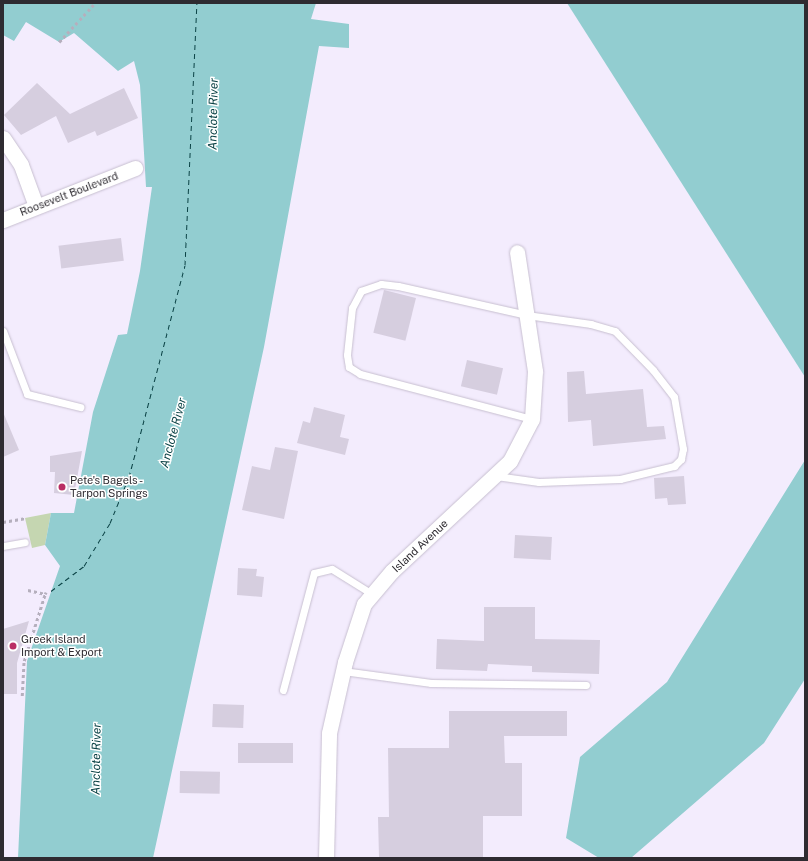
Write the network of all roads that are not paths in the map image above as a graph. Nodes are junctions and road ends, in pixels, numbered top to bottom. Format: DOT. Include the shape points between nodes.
graph roads {
  1 [pos="3,138"];
  2 [pos="135,168"];
  3 [pos="36,206"];
  4 [pos="3,220"];
  5 [pos="517,252"];
  6 [pos="527,315"];
  7 [pos="3,331"];
  8 [pos="80,407"];
  9 [pos="532,419"];
  10 [pos="493,476"];
  11 [pos="25,542"];
  12 [pos="3,546"];
  13 [pos="372,594"];
  14 [pos="343,671"];
  15 [pos="586,685"];
  16 [pos="283,690"];
  17 [pos="326,858"];
  1 -- 3 [label="street" via="21,165"];
  2 -- 3 [label="street, Roosevelt Boulevard"];
  3 -- 4 [label="street, Roosevelt Boulevard"];
  5 -- 6 [label="street, Island Avenue"];
  6 -- 9 [label="street, Island Avenue" via="535,371"];
  6 -- 9 [label="lane" via="381,284 361,291 352,308 347,355 349,367 360,374"];
  6 -- 10 [label="lane" via="591,324 615,331 653,370 674,397 683,449 681,459 674,466 620,478 539,482"];
  7 -- 8 [label="lane" via="28,394"];
  9 -- 10 [label="street, Island Avenue" via="510,460"];
  10 -- 13 [label="street, Island Avenue" via="392,571"];
  11 -- 12 [label="lane"];
  13 -- 14 [label="street, Island Avenue" via="364,604"];
  13 -- 16 [label="lane" via="332,570 314,573"];
  14 -- 15 [label="lane" via="431,683"];
  14 -- 17 [label="street, Island Avenue" via="329,732"];
}
